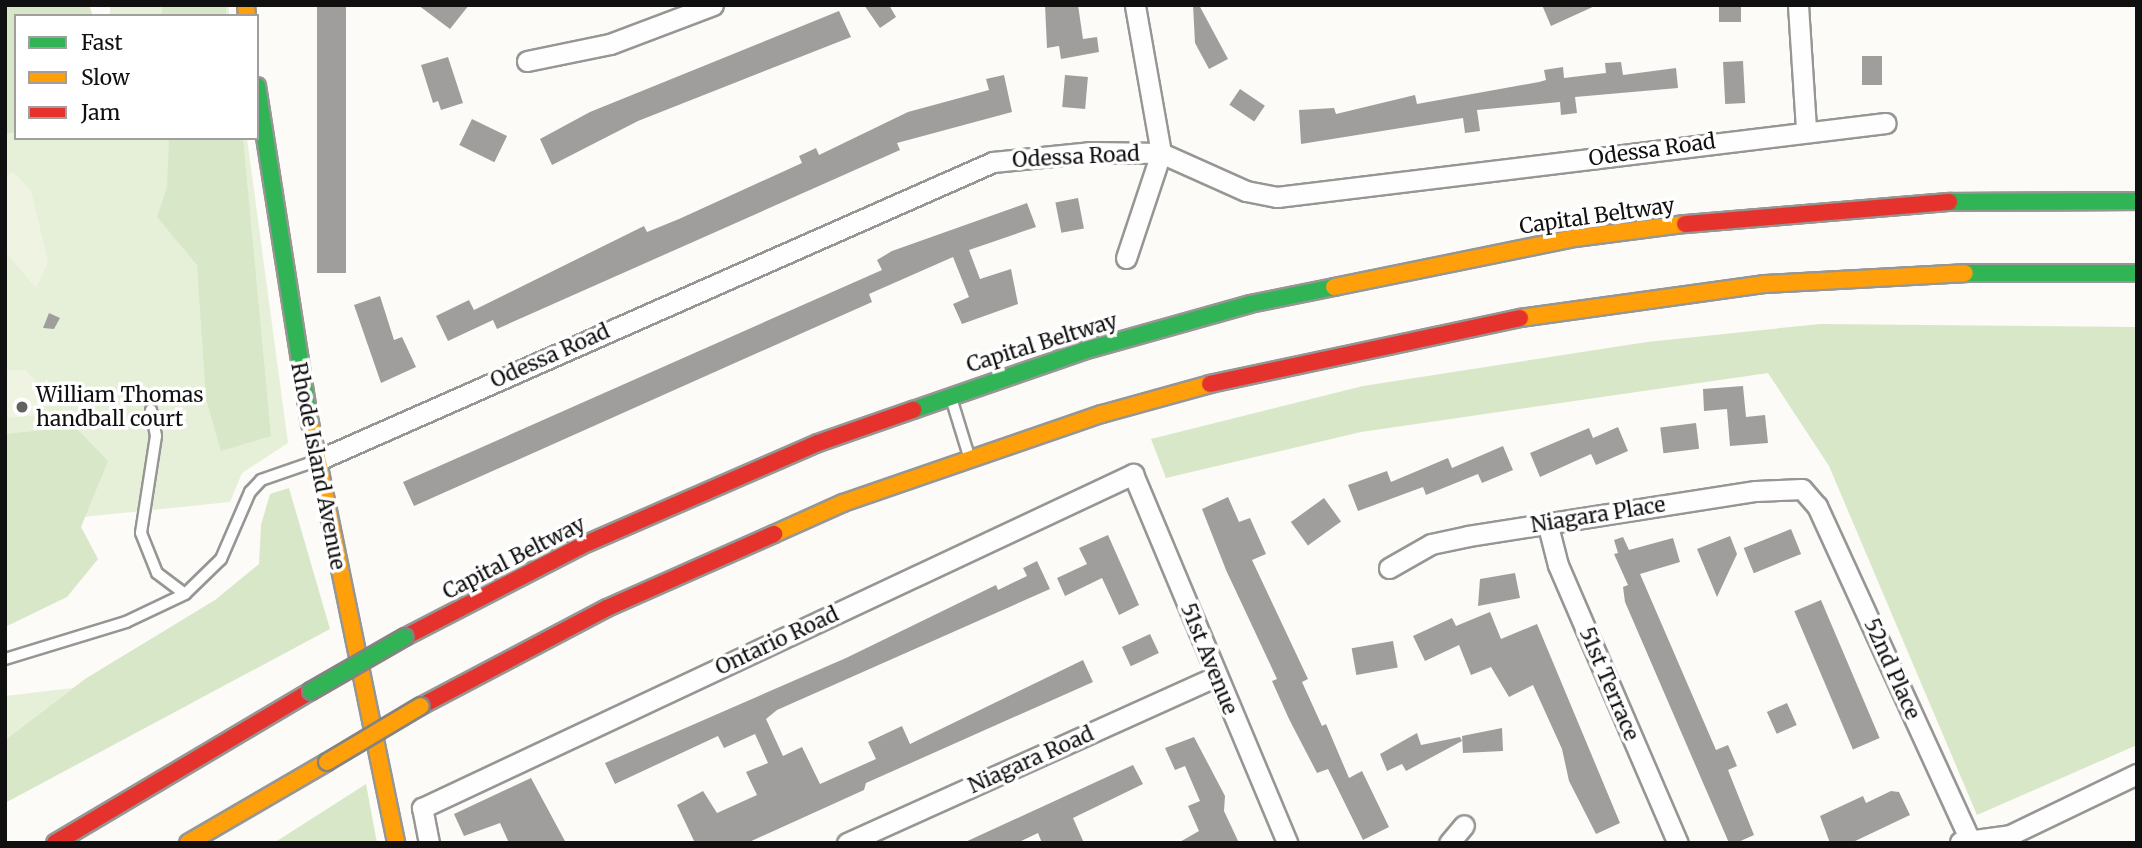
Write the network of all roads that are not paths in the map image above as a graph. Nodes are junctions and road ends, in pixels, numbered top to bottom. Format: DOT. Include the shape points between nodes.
graph roads {
  1 [pos="713,5"];
  2 [pos="1135,5"];
  3 [pos="1798,5"];
  4 [pos="527,61"];
  5 [pos="259,99"];
  6 [pos="1886,123"];
  7 [pos="1806,129"];
  8 [pos="1161,153"];
  9 [pos="2137,201"];
  10 [pos="1126,258"];
  11 [pos="2137,273"];
  12 [pos="950,394"];
  13 [pos="151,410"];
  14 [pos="969,457"];
  15 [pos="316,461"];
  16 [pos="1133,474"];
  17 [pos="1811,496"];
  18 [pos="1547,522"];
  19 [pos="1389,568"];
  20 [pos="185,594"];
  21 [pos="5,659"];
  22 [pos="1215,677"];
  23 [pos="2137,774"];
  24 [pos="117,806"];
  25 [pos="1464,825"];
  26 [pos="1965,842"];
  27 [pos="38,843"];
  28 [pos="55,843"];
  29 [pos="188,843"];
  30 [pos="396,843"];
  31 [pos="429,843"];
  32 [pos="847,843"];
  33 [pos="1287,843"];
  34 [pos="1449,843"];
  35 [pos="1678,843"];
  1 -- 4 [label="street" via="610,44"];
  2 -- 8 [label="street"];
  3 -- 7 [label="street"];
  5 -- 15 [label="main road, Rhode Island Avenue"];
  6 -- 7 [label="street, Odessa Road"];
  7 -- 8 [label="street, Odessa Road" via="1277,197 1247,191"];
  8 -- 10 [label="street"];
  8 -- 15 [label="street, Odessa Road" via="1026,156 968,170"];
  9 -- 12 [label="main road, Capital Beltway" via="1935,202 1756,215 1575,238 1250,304"];
  11 -- 14 [label="main road" via="1943,273 1764,284 1583,305 1264,369"];
  12 -- 14 [label="lane"];
  12 -- 24 [label="main road, Capital Beltway, bridge" via="698,494 405,637"];
  13 -- 20 [label="lane" via="156,436 141,533 156,573"];
  14 -- 29 [label="main road, bridge" via="722,554 421,706"];
  15 -- 20 [label="lane" via="261,480 250,492 221,559"];
  15 -- 30 [label="main road, Rhode Island Avenue"];
  16 -- 22 [label="street, 51st Avenue"];
  16 -- 31 [label="street, Ontario Road" via="422,808"];
  17 -- 18 [label="street, Niagara Place" via="1790,487"];
  17 -- 26 [label="street, 52nd Place"];
  18 -- 19 [label="street, Niagara Place" via="1432,544"];
  18 -- 35 [label="street, 51st Terrace" via="1558,565"];
  20 -- 21 [label="lane" via="126,622"];
  22 -- 32 [label="street, Niagara Road"];
  22 -- 33 [label="street, 51st Avenue"];
  23 -- 26 [label="street" via="2010,835"];
  24 -- 27 [label="main road"];
  24 -- 28 [label="main road, Capital Beltway"];
  25 -- 34 [label="street"];
}
